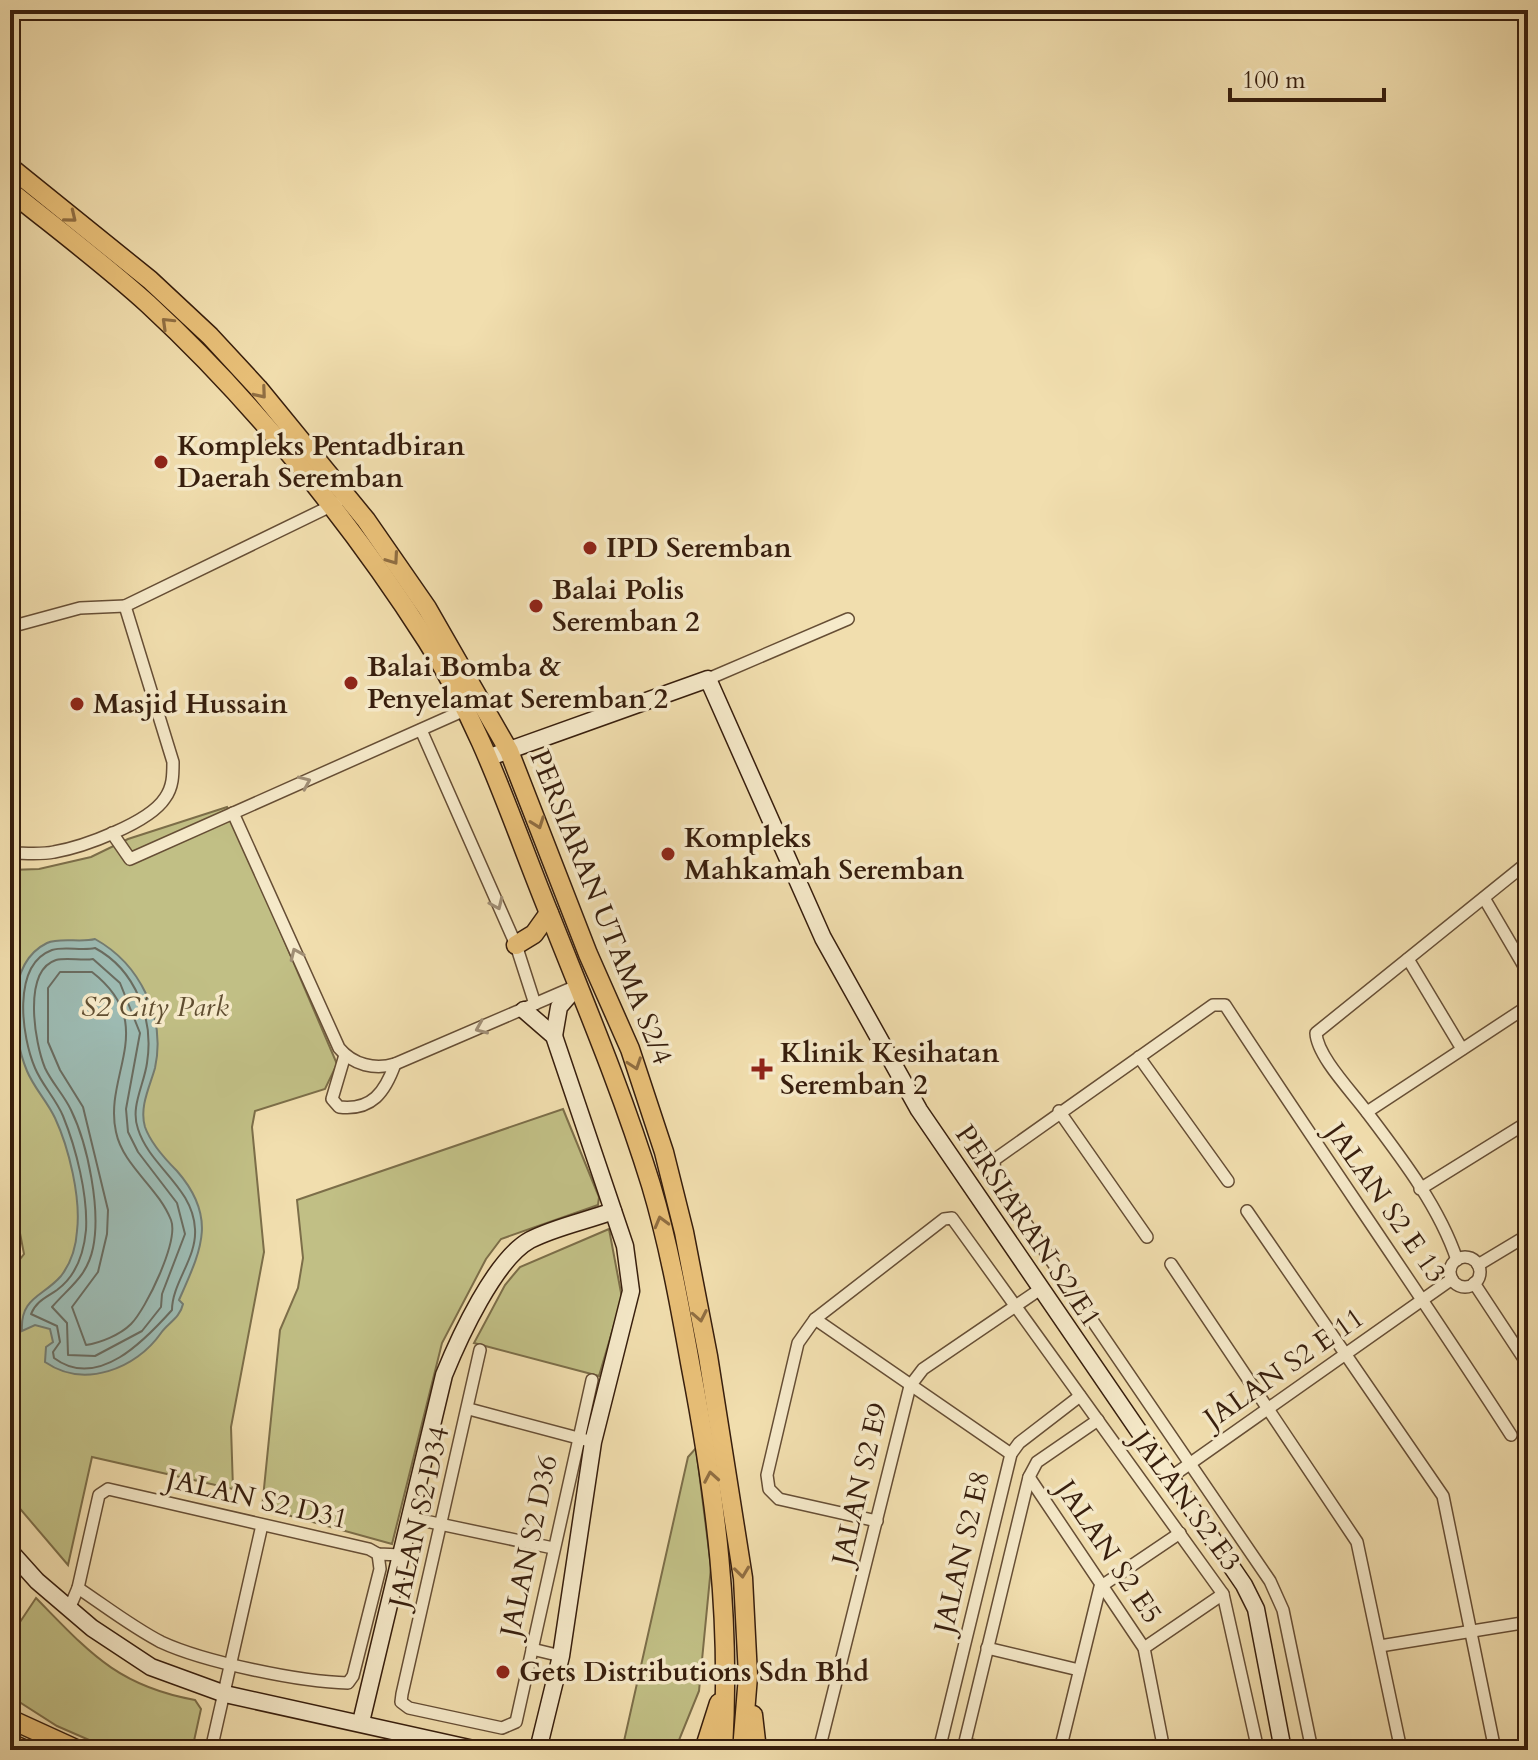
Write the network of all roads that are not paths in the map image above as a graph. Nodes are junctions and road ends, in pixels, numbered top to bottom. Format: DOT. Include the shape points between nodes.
graph roads {
  1 [pos="10,167"];
  2 [pos="10,191"];
  3 [pos="347,496"];
  4 [pos="331,507"];
  5 [pos="125,606"];
  6 [pos="848,619"];
  7 [pos="10,627"];
  8 [pos="431,631"];
  9 [pos="708,679"];
  10 [pos="467,709"];
  11 [pos="421,730"];
  12 [pos="509,751"];
  13 [pos="490,757"];
  14 [pos="233,813"];
  15 [pos="112,833"];
  16 [pos="10,853"];
  17 [pos="1528,862"];
  18 [pos="1484,898"];
  19 [pos="549,913"];
  20 [pos="516,945"];
  21 [pos="588,954"];
  22 [pos="1408,959"];
  23 [pos="1528,973"];
  24 [pos="578,985"];
  25 [pos="1528,1006"];
  26 [pos="530,1007"];
  27 [pos="554,1036"];
  28 [pos="1462,1049"];
  29 [pos="345,1055"];
  30 [pos="1139,1057"];
  31 [pos="395,1064"];
  32 [pos="1059,1111"];
  33 [pos="1367,1112"];
  34 [pos="1528,1122"];
  35 [pos="1228,1181"];
  36 [pos="1420,1189"];
  37 [pos="613,1211"];
  38 [pos="1247,1211"];
  39 [pos="1528,1235"];
  40 [pos="1147,1237"];
  41 [pos="1457,1260"];
  42 [pos="1171,1264"];
  43 [pos="1478,1265"];
  44 [pos="1452,1279"];
  45 [pos="1474,1283"];
  46 [pos="1039,1290"];
  47 [pos="1424,1299"];
  48 [pos="1018,1304"];
  49 [pos="815,1319"];
  50 [pos="1528,1340"];
  51 [pos="1516,1347"];
  52 [pos="480,1350"];
  53 [pos="1347,1353"];
  54 [pos="1528,1365"];
  55 [pos="592,1380"];
  56 [pos="910,1386"];
  57 [pos="1080,1396"];
  58 [pos="1270,1407"];
  59 [pos="469,1409"];
  60 [pos="1098,1420"];
  61 [pos="1511,1435"];
  62 [pos="577,1437"];
  63 [pos="593,1442"];
  64 [pos="1011,1454"];
  65 [pos="1192,1462"];
  66 [pos="1029,1477"];
  67 [pos="1171,1477"];
  68 [pos="411,1518"];
  69 [pos="877,1521"];
  70 [pos="262,1525"];
  71 [pos="441,1526"];
  72 [pos="1180,1533"];
  73 [pos="553,1548"];
  74 [pos="10,1551"];
  75 [pos="378,1554"];
  76 [pos="401,1555"];
  77 [pos="1100,1587"];
  78 [pos="78,1588"];
  79 [pos="1223,1594"];
  80 [pos="69,1609"];
  81 [pos="1528,1622"];
  82 [pos="1472,1631"];
  83 [pos="1380,1646"];
  84 [pos="987,1648"];
  85 [pos="1144,1648"];
  86 [pos="532,1649"];
  87 [pos="561,1656"];
  88 [pos="231,1662"];
  89 [pos="1079,1670"];
  90 [pos="728,1675"];
  91 [pos="748,1676"];
  92 [pos="225,1694"];
  93 [pos="14,1721"];
  94 [pos="361,1722"];
  95 [pos="516,1722"];
  96 [pos="14,1746"];
  97 [pos="963,1747"];
  98 [pos="78,1750"];
  99 [pos="211,1750"];
  100 [pos="478,1750"];
  101 [pos="538,1750"];
  102 [pos="704,1750"];
  103 [pos="723,1750"];
  104 [pos="742,1750"];
  105 [pos="757,1750"];
  106 [pos="819,1750"];
  107 [pos="939,1750"];
  108 [pos="996,1750"];
  109 [pos="1060,1750"];
  110 [pos="1164,1750"];
  111 [pos="1258,1750"];
  112 [pos="1283,1750"];
  113 [pos="1312,1750"];
  114 [pos="1401,1750"];
  115 [pos="1495,1750"];
  1 -- 3 [label="main road, PERSIARAN UTAMA S2/4, one-way" via="150,280 210,336"];
  4 -- 2 [label="main road, PERSIARAN UTAMA S2/4, one-way" via="167,323"];
  3 -- 4 [label="street"];
  3 -- 8 [label="main road, PERSIARAN UTAMA S2/4, one-way"];
  4 -- 5 [label="street"];
  4 -- 8 [label="main road, PERSIARAN UTAMA S2/4"];
  5 -- 7 [label="street" via="80,608"];
  5 -- 15 [label="street" via="168,740 173,777 160,804"];
  6 -- 9 [label="street"];
  8 -- 10 [label="main road, PERSIARAN UTAMA S2/4"];
  8 -- 12 [label="main road, PERSIARAN UTAMA S2/4"];
  9 -- 12 [label="street"];
  9 -- 46 [label="street, PERSIARAN S2/E1" via="823,938 877,1038"];
  10 -- 11 [label="street"];
  10 -- 13 [label="main road, PERSIARAN UTAMA S2/4"];
  14 -- 11 [label="street, one-way"];
  11 -- 20 [label="street, one-way"];
  12 -- 13 [label="street"];
  12 -- 21 [label="main road, PERSIARAN UTAMA S2/4, one-way"];
  13 -- 19 [label="main road, PERSIARAN UTAMA S2/4"];
  14 -- 15 [label="street" via="130,859"];
  29 -- 14 [label="street, one-way"];
  15 -- 16 [label="street" via="53,852"];
  17 -- 18 [label="street"];
  18 -- 22 [label="street"];
  18 -- 23 [label="street"];
  19 -- 20 [label="main road" via="534,934"];
  19 -- 24 [label="main road, PERSIARAN UTAMA S2/4"];
  20 -- 26 [label="street"];
  21 -- 24 [label="main road"];
  21 -- 91 [label="main road, PERSIARAN UTAMA S2/4, one-way" via="630,1049 684,1232 743,1578"];
  22 -- 28 [label="street"];
  22 -- 33 [label="street" via="1316,1033 1338,1076"];
  24 -- 26 [label="street"];
  24 -- 27 [label="street" via="559,1007"];
  90 -- 24 [label="main road, PERSIARAN UTAMA S2/4, one-way" via="713,1485 673,1270 651,1185"];
  25 -- 28 [label="street"];
  26 -- 27 [label="street"];
  26 -- 31 [label="street, one-way"];
  27 -- 37 [label="street"];
  28 -- 33 [label="street"];
  29 -- 31 [label="street" via="382,1068"];
  29 -- 31 [label="street" via="332,1099 339,1107 372,1102 385,1090"];
  30 -- 32 [label="street"];
  30 -- 35 [label="street"];
  30 -- 47 [label="street, JALAN S2 E 13" via="1219,1003 1225,1005"];
  32 -- 40 [label="street"];
  32 -- 65 [label="street" via="994,1160 995,1178"];
  33 -- 36 [label="street"];
  34 -- 36 [label="street"];
  36 -- 41 [label="street" via="1447,1230"];
  37 -- 63 [label="street" via="625,1246 631,1291"];
  37 -- 68 [label="street" via="530,1240 502,1266 444,1375"];
  38 -- 53 [label="street"];
  39 -- 43 [label="street"];
  41 -- 43 [label="street" via="1466,1257"];
  41 -- 44 [label="street" via="1451,1267"];
  42 -- 58 [label="street"];
  43 -- 45 [label="street"];
  44 -- 45 [label="street" via="1461,1286"];
  44 -- 47 [label="street, JALAN S2 E 11"];
  45 -- 51 [label="street"];
  46 -- 48 [label="street, JALAN S2 E9"];
  46 -- 67 [label="street, PERSIARAN S2/E1"];
  47 -- 53 [label="street, JALAN S2 E 11"];
  47 -- 61 [label="street, JALAN S2 E 13"];
  48 -- 49 [label="street, JALAN S2 E3" via="952,1218"];
  48 -- 56 [label="street, JALAN S2 E9" via="923,1369"];
  48 -- 57 [label="street, JALAN S2 E3"];
  49 -- 56 [label="street"];
  49 -- 69 [label="street" via="798,1343 767,1475 769,1489 779,1499"];
  50 -- 51 [label="street"];
  51 -- 54 [label="street"];
  52 -- 59 [label="street, JALAN S2 D34"];
  53 -- 58 [label="street, JALAN S2 E 11"];
  53 -- 82 [label="street" via="1443,1496"];
  55 -- 62 [label="street, JALAN S2 D36"];
  56 -- 64 [label="street"];
  56 -- 69 [label="street, JALAN S2 E9"];
  57 -- 60 [label="street, JALAN S2 E3"];
  57 -- 64 [label="street, JALAN S2 E8"];
  58 -- 65 [label="street, JALAN S2 E 11"];
  58 -- 83 [label="street" via="1357,1542"];
  59 -- 62 [label="street"];
  59 -- 71 [label="street, JALAN S2 D34"];
  60 -- 66 [label="street" via="1037,1462"];
  60 -- 72 [label="street, JALAN S2 E3"];
  62 -- 63 [label="street"];
  62 -- 73 [label="street, JALAN S2 D36"];
  63 -- 87 [label="street"];
  64 -- 107 [label="street, JALAN S2 E8"];
  65 -- 67 [label="street, JALAN S2 E 11"];
  65 -- 113 [label="street" via="1279,1596"];
  66 -- 77 [label="street, JALAN S2 E5"];
  66 -- 84 [label="street"];
  67 -- 112 [label="street, PERSIARAN S2/E1" via="1256,1609"];
  68 -- 71 [label="street"];
  68 -- 76 [label="street"];
  69 -- 106 [label="street, JALAN S2 E9"];
  70 -- 75 [label="street, JALAN S2 D31"];
  70 -- 78 [label="street, JALAN S2 D31" via="102,1490"];
  70 -- 88 [label="street"];
  71 -- 73 [label="street"];
  71 -- 95 [label="street, JALAN S2 D34" via="401,1702 502,1728"];
  72 -- 77 [label="street"];
  72 -- 79 [label="street, JALAN S2 E3"];
  73 -- 86 [label="street, JALAN S2 D36"];
  74 -- 80 [label="street"];
  75 -- 76 [label="street, JALAN S2 D31"];
  75 -- 88 [label="street" via="380,1569 348,1683 294,1678"];
  76 -- 94 [label="street"];
  77 -- 85 [label="street, JALAN S2 E5"];
  77 -- 89 [label="street"];
  78 -- 80 [label="street"];
  78 -- 88 [label="street" via="161,1642"];
  79 -- 85 [label="street"];
  79 -- 111 [label="street, JALAN S2 E3"];
  80 -- 92 [label="street" via="137,1659"];
  81 -- 82 [label="street"];
  82 -- 83 [label="street"];
  82 -- 115 [label="street"];
  83 -- 114 [label="street"];
  84 -- 89 [label="street"];
  84 -- 97 [label="street"];
  85 -- 110 [label="street, JALAN S2 E5"];
  86 -- 87 [label="street"];
  86 -- 95 [label="street, JALAN S2 D36"];
  87 -- 101 [label="street"];
  88 -- 92 [label="street"];
  89 -- 109 [label="street"];
  90 -- 102 [label="main road"];
  90 -- 103 [label="main road, PERSIARAN UTAMA S2/4"];
  91 -- 104 [label="main road, PERSIARAN UTAMA S2/4"];
  91 -- 105 [label="main road"];
  92 -- 94 [label="street"];
  92 -- 99 [label="street"];
  93 -- 96 [label="street"];
  93 -- 98 [label="main road"];
  94 -- 100 [label="street"];
  97 -- 108 [label="street"];
}
